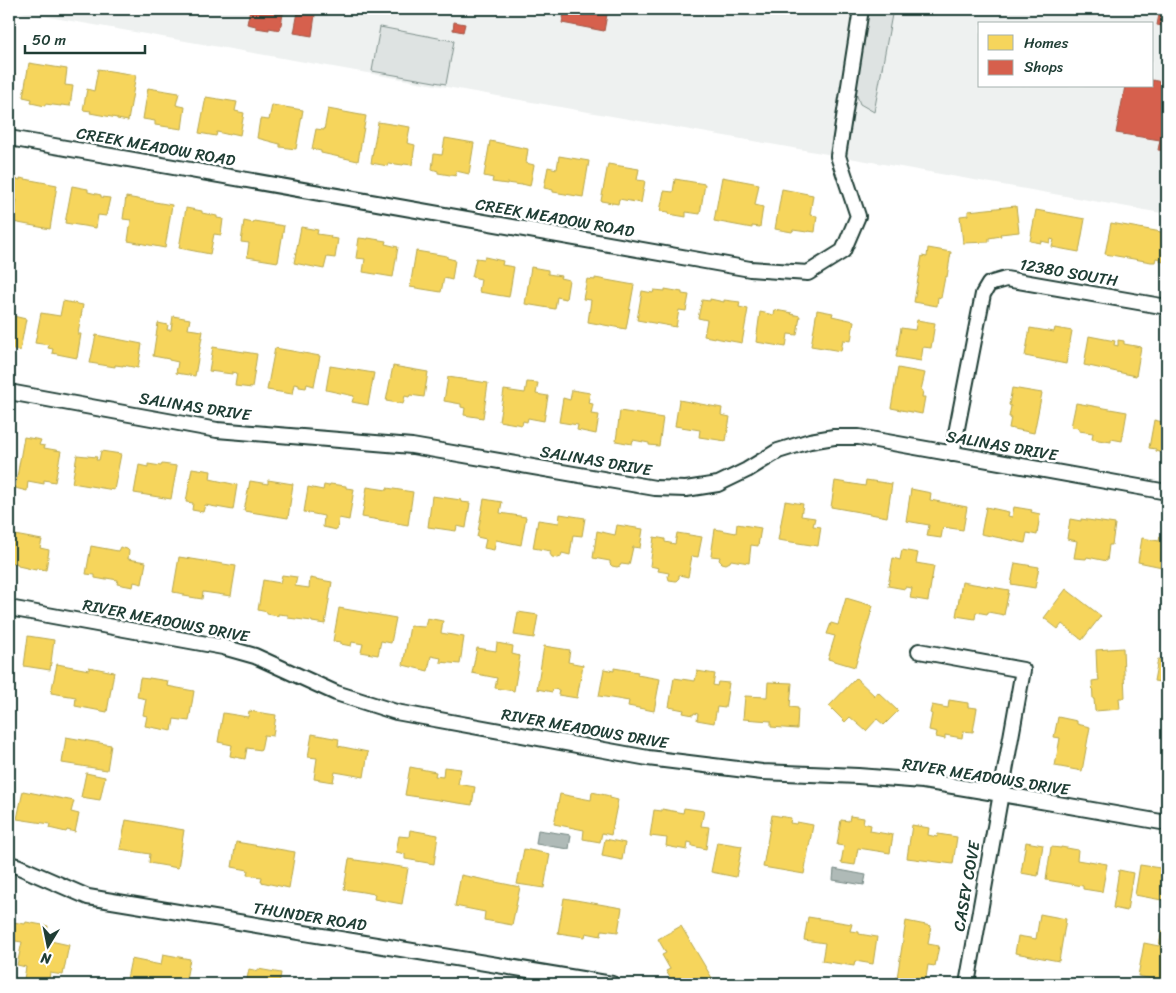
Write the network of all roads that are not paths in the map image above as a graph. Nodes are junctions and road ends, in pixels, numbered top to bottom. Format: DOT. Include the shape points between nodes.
graph roads {
  1 [pos="861,9"];
  2 [pos="9,138"];
  3 [pos="1167,307"];
  4 [pos="9,392"];
  5 [pos="952,454"];
  6 [pos="1167,492"];
  7 [pos="9,608"];
  8 [pos="919,652"];
  9 [pos="1001,794"];
  10 [pos="1167,823"];
  11 [pos="9,864"];
  12 [pos="612,984"];
  13 [pos="967,984"];
  1 -- 2 [label="street, CREEK MEADOW ROAD" via="838,156 858,216 843,251 808,273 750,270"];
  3 -- 5 [label="street, 12380 SOUTH" via="1006,279 989,284 983,294"];
  4 -- 5 [label="street, SALINAS DRIVE" via="217,430 412,446 655,488 686,489 718,484 778,451 834,437 859,437"];
  5 -- 6 [label="street, SALINAS DRIVE"];
  7 -- 9 [label="street, RIVER MEADOWS DRIVE" via="223,647 254,656 336,693 396,712 648,758 762,772 923,781"];
  8 -- 9 [label="street, CASEY COVE" via="1023,670"];
  9 -- 10 [label="street, RIVER MEADOWS DRIVE"];
  9 -- 13 [label="street, CASEY COVE"];
  11 -- 12 [label="street, THUNDER ROAD" via="88,897"];
}
